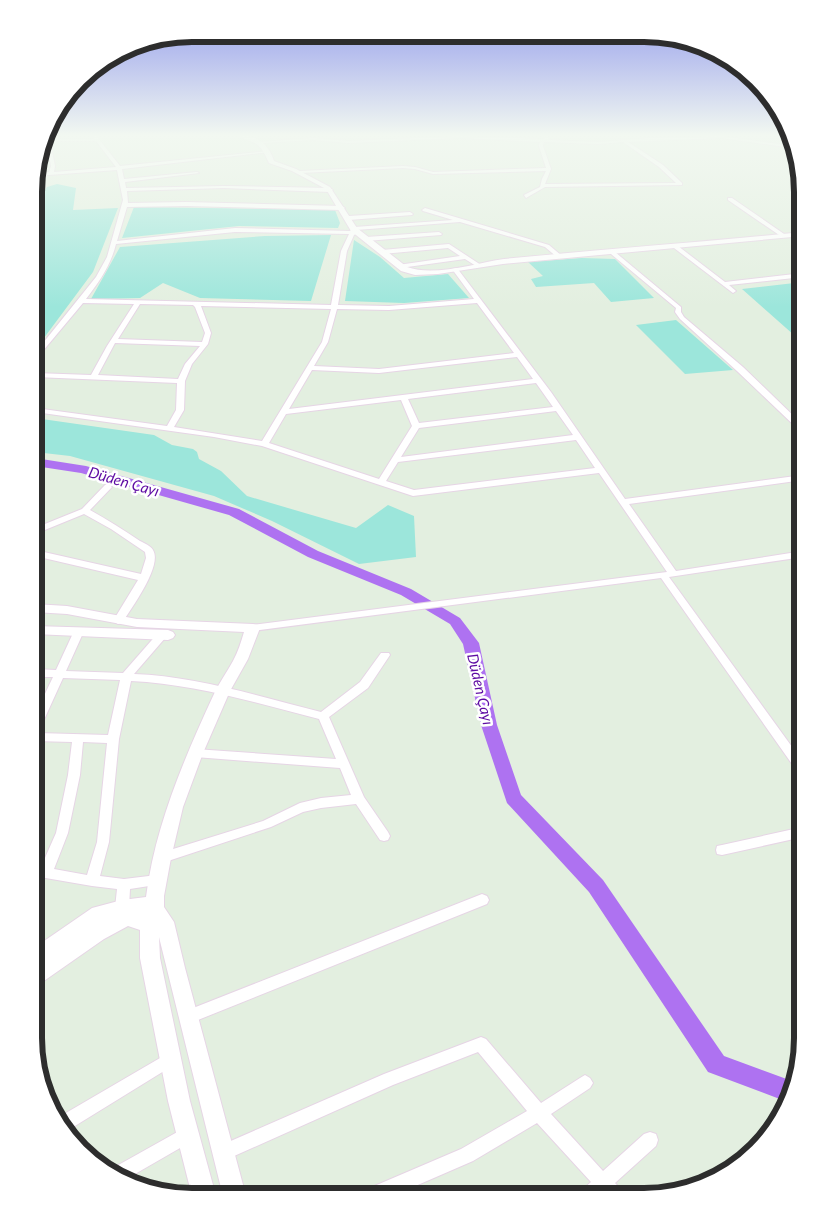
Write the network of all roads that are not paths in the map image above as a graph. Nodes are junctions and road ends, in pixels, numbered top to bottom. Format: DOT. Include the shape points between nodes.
graph roads {
  1 [pos="124,191"];
  2 [pos="192,191"];
  3 [pos="331,191"];
  4 [pos="533,191"];
  5 [pos="526,196"];
  6 [pos="730,199"];
  7 [pos="186,204"];
  8 [pos="124,205"];
  9 [pos="342,208"];
  10 [pos="425,210"];
  11 [pos="410,214"];
  12 [pos="349,218"];
  13 [pos="458,221"];
  14 [pos="354,231"];
  15 [pos="439,234"];
  16 [pos="794,235"];
  17 [pos="784,236"];
  18 [pos="366,239"];
  19 [pos="113,243"];
  20 [pos="676,247"];
  21 [pos="382,252"];
  22 [pos="613,253"];
  23 [pos="466,257"];
  24 [pos="560,257"];
  25 [pos="478,265"];
  26 [pos="400,266"];
  27 [pos="455,269"];
  28 [pos="794,276"];
  29 [pos="724,284"];
  30 [pos="733,291"];
  31 [pos="81,301"];
  32 [pos="478,301"];
  33 [pos="138,303"];
  34 [pos="193,303"];
  35 [pos="334,306"];
  36 [pos="114,341"];
  37 [pos="205,344"];
  38 [pos="42,348"];
  39 [pos="519,355"];
  40 [pos="310,368"];
  41 [pos="42,375"];
  42 [pos="94,376"];
  43 [pos="180,381"];
  44 [pos="538,381"];
  45 [pos="404,398"];
  46 [pos="558,409"];
  47 [pos="42,411"];
  48 [pos="282,412"];
  49 [pos="794,420"];
  50 [pos="416,426"];
  51 [pos="169,429"];
  52 [pos="578,437"];
  53 [pos="264,444"];
  54 [pos="394,460"];
  55 [pos="601,470"];
  56 [pos="794,478"];
  57 [pos="381,483"];
  58 [pos="108,487"];
  59 [pos="622,502"];
  60 [pos="85,511"];
  61 [pos="42,528"];
  62 [pos="42,555"];
  63 [pos="794,555"];
  64 [pos="668,574"];
  65 [pos="144,578"];
  66 [pos="42,608"];
  67 [pos="118,621"];
  68 [pos="253,628"];
  69 [pos="42,630"];
  70 [pos="79,631"];
  71 [pos="162,635"];
  72 [pos="385,655"];
  73 [pos="42,673"];
  74 [pos="61,673"];
  75 [pos="127,676"];
  76 [pos="223,691"];
  77 [pos="42,713"];
  78 [pos="323,716"];
  79 [pos="42,737"];
  80 [pos="78,738"];
  81 [pos="113,739"];
  82 [pos="195,753"];
  83 [pos="794,758"];
  84 [pos="344,764"];
  85 [pos="359,799"];
  86 [pos="794,834"];
  87 [pos="384,836"];
  88 [pos="722,850"];
  89 [pos="162,858"];
  90 [pos="42,869"];
  91 [pos="42,872"];
  92 [pos="158,880"];
  93 [pos="92,881"];
  94 [pos="124,884"];
  95 [pos="482,900"];
  96 [pos="152,910"];
  97 [pos="125,913"];
  98 [pos="42,953"];
  99 [pos="42,971"];
  100 [pos="188,1017"];
  101 [pos="172,1058"];
  102 [pos="584,1083"];
  103 [pos="539,1113"];
  104 [pos="67,1121"];
  105 [pos="188,1134"];
  106 [pos="650,1140"];
  107 [pos="223,1153"];
  108 [pos="123,1171"];
  109 [pos="603,1183"];
  110 [pos="202,1188"];
  111 [pos="233,1188"];
  112 [pos="390,1188"];
  113 [pos="597,1188"];
  114 [pos="608,1188"];
  1 -- 8 [label="street"];
  2 -- 7 [label="street"];
  3 -- 9 [label="street"];
  4 -- 5 [label="street"];
  6 -- 17 [label="street"];
  7 -- 8 [label="street"];
  7 -- 9 [label="street"];
  8 -- 19 [label="street"];
  9 -- 12 [label="street"];
  10 -- 13 [label="street"];
  11 -- 12 [label="street"];
  12 -- 14 [label="street"];
  13 -- 14 [label="street"];
  13 -- 24 [label="street" via="547,246"];
  14 -- 18 [label="street"];
  14 -- 19 [label="street" via="235,230"];
  14 -- 35 [label="street" via="344,251"];
  15 -- 18 [label="street"];
  16 -- 17 [label="street"];
  17 -- 20 [label="street"];
  18 -- 21 [label="street"];
  19 -- 31 [label="street" via="110,257 99,277"];
  20 -- 22 [label="street"];
  20 -- 29 [label="street"];
  21 -- 23 [label="street" via="447,246"];
  21 -- 26 [label="street"];
  22 -- 24 [label="street"];
  22 -- 49 [label="street" via="680,308 678,312 682,318"];
  23 -- 25 [label="street"];
  23 -- 26 [label="street"];
  24 -- 25 [label="street"];
  25 -- 27 [label="street"];
  26 -- 27 [label="street" via="415,273"];
  27 -- 32 [label="street"];
  28 -- 29 [label="street"];
  29 -- 30 [label="street"];
  31 -- 33 [label="street"];
  31 -- 38 [label="street"];
  32 -- 35 [label="street" via="389,308"];
  32 -- 39 [label="street"];
  33 -- 34 [label="street"];
  33 -- 36 [label="street"];
  34 -- 35 [label="street"];
  34 -- 37 [label="street" via="198,306 208,333"];
  35 -- 40 [label="street" via="325,342"];
  36 -- 37 [label="street"];
  36 -- 42 [label="street"];
  37 -- 43 [label="street"];
  39 -- 40 [label="street" via="379,371"];
  39 -- 44 [label="street"];
  40 -- 48 [label="street"];
  41 -- 42 [label="street"];
  42 -- 43 [label="street"];
  43 -- 51 [label="street" via="180,410"];
  44 -- 45 [label="street"];
  44 -- 46 [label="street"];
  45 -- 48 [label="street"];
  45 -- 50 [label="street"];
  46 -- 50 [label="street"];
  46 -- 52 [label="street"];
  47 -- 51 [label="street"];
  48 -- 53 [label="street"];
  50 -- 54 [label="street"];
  51 -- 53 [label="street"];
  52 -- 54 [label="street"];
  52 -- 55 [label="street"];
  53 -- 57 [label="street"];
  54 -- 57 [label="street"];
  55 -- 57 [label="street" via="413,493"];
  55 -- 59 [label="street"];
  56 -- 59 [label="street"];
  58 -- 60 [label="street"];
  59 -- 64 [label="street"];
  60 -- 61 [label="street"];
  60 -- 65 [label="street" via="149,551 151,562"];
  62 -- 65 [label="street"];
  63 -- 64 [label="street"];
  64 -- 68 [label="street"];
  64 -- 83 [label="street"];
  65 -- 67 [label="street"];
  66 -- 67 [label="street" via="67,610"];
  67 -- 68 [label="street" via="164,626"];
  68 -- 71 [label="street" via="225,633"];
  68 -- 76 [label="street" via="241,660"];
  69 -- 70 [label="street"];
  70 -- 71 [label="street"];
  70 -- 74 [label="street"];
  71 -- 75 [label="street"];
  72 -- 78 [label="street" via="364,685"];
  73 -- 74 [label="street"];
  74 -- 75 [label="street"];
  74 -- 77 [label="street"];
  75 -- 76 [label="street"];
  75 -- 81 [label="street"];
  76 -- 78 [label="street"];
  76 -- 82 [label="street"];
  78 -- 84 [label="street"];
  79 -- 80 [label="street"];
  80 -- 81 [label="street"];
  80 -- 90 [label="street" via="62,834"];
  81 -- 93 [label="street" via="104,842"];
  82 -- 84 [label="street"];
  82 -- 89 [label="street" via="175,807"];
  84 -- 85 [label="street"];
  85 -- 87 [label="street"];
  85 -- 89 [label="street" via="300,808 266,824"];
  86 -- 88 [label="street"];
  89 -- 92 [label="street"];
  91 -- 93 [label="street"];
  92 -- 94 [label="street"];
  92 -- 96 [label="street"];
  93 -- 94 [label="street"];
  94 -- 97 [label="street"];
  95 -- 100 [label="street"];
  96 -- 97 [label="street"];
  96 -- 100 [label="street" via="165,922"];
  96 -- 101 [label="street" via="150,958"];
  97 -- 98 [label="street" via="99,914"];
  97 -- 99 [label="street"];
  100 -- 107 [label="street"];
  101 -- 104 [label="street"];
  101 -- 105 [label="street"];
  102 -- 103 [label="street"];
  103 -- 107 [label="street" via="481,1044 389,1079"];
  103 -- 109 [label="street"];
  103 -- 112 [label="street" via="468,1155"];
  105 -- 108 [label="street"];
  105 -- 110 [label="street"];
  106 -- 109 [label="street"];
  107 -- 111 [label="street"];
  109 -- 113 [label="street"];
  109 -- 114 [label="street"];
}
